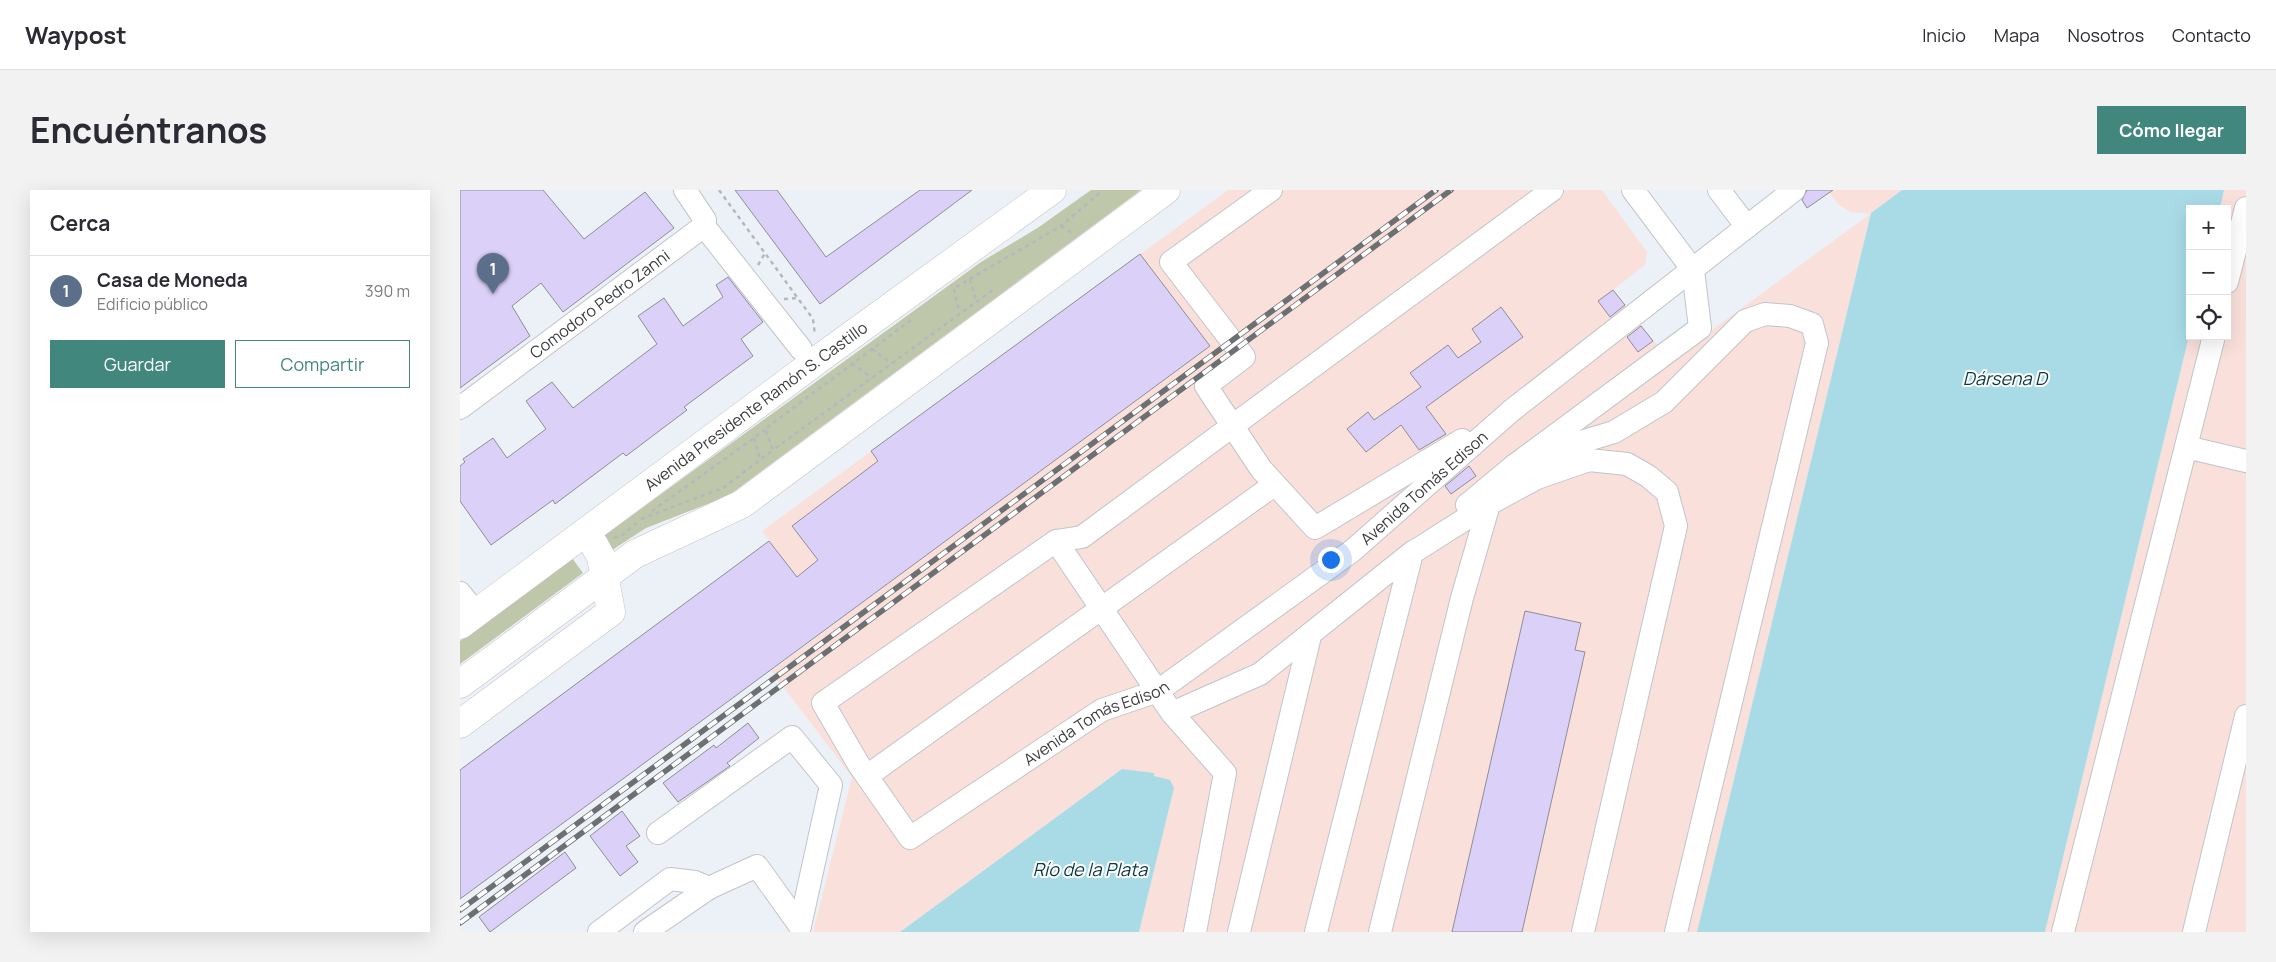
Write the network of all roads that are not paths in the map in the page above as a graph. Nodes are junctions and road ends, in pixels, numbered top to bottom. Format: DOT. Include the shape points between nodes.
graph roads {
  1 [pos="685,190"];
  2 [pos="1052,190"];
  3 [pos="1166,190"];
  4 [pos="1271,190"];
  5 [pos="1552,190"];
  6 [pos="1633,190"];
  7 [pos="1719,190"];
  8 [pos="1794,190"];
  9 [pos="2246,208"];
  10 [pos="704,226"];
  11 [pos="1747,227"];
  12 [pos="2231,266"];
  13 [pos="1693,270"];
  14 [pos="2213,340"];
  15 [pos="814,351"];
  16 [pos="460,408"];
  17 [pos="1511,411"];
  18 [pos="1232,425"];
  19 [pos="2186,447"];
  20 [pos="2246,461"];
  21 [pos="1516,465"];
  22 [pos="1274,485"];
  23 [pos="1489,504"];
  24 [pos="578,539"];
  25 [pos="1056,541"];
  26 [pos="1412,553"];
  27 [pos="605,576"];
  28 [pos="1102,609"];
  29 [pos="465,610"];
  30 [pos="1310,636"];
  31 [pos="460,684"];
  32 [pos="1158,691"];
  33 [pos="1172,713"];
  34 [pos="2246,716"];
  35 [pos="460,724"];
  36 [pos="867,776"];
  37 [pos="658,833"];
  38 [pos="709,888"];
  39 [pos="796,929"];
  40 [pos="599,932"];
  41 [pos="645,932"];
  42 [pos="1195,932"];
  43 [pos="1239,932"];
  44 [pos="1316,932"];
  45 [pos="1380,932"];
  46 [pos="1584,932"];
  47 [pos="1676,932"];
  48 [pos="2063,932"];
  49 [pos="2194,932"];
  1 -- 10 [label="street" via="705,220"];
  2 -- 15 [label="main road, Avenida Presidente Ramón S. Castillo"];
  3 -- 27 [label="main road" via="742,504 653,544"];
  4 -- 18 [label="street" via="1171,262 1244,357 1206,386"];
  5 -- 18 [label="street"];
  6 -- 13 [label="street"];
  7 -- 11 [label="street"];
  8 -- 11 [label="street, Avenida Tomás Edison"];
  9 -- 12 [label="street"];
  10 -- 15 [label="street"];
  10 -- 16 [label="street, Comodoro Pedro Zanni"];
  11 -- 13 [label="street, Avenida Tomás Edison"];
  13 -- 17 [label="street, Avenida Tomás Edison"];
  13 -- 21 [label="street" via="1700,328"];
  14 -- 19 [label="street"];
  15 -- 24 [label="main road, Avenida Presidente Ramón S. Castillo"];
  17 -- 22 [label="street" via="1315,528"];
  17 -- 32 [label="street, Avenida Tomás Edison" via="1352,551"];
  18 -- 22 [label="street"];
  18 -- 25 [label="street" via="1082,537"];
  19 -- 20 [label="street"];
  19 -- 48 [label="street"];
  21 -- 26 [label="street"];
  21 -- 47 [label="street" via="1614,432 1664,402 1746,321 1765,314 1790,316 1812,324 1817,343"];
  22 -- 28 [label="street"];
  23 -- 26 [label="street"];
  23 -- 45 [label="street" via="1462,598"];
  23 -- 46 [label="street" via="1537,478 1589,460 1627,464 1667,492 1676,526"];
  24 -- 27 [label="main road" via="587,566"];
  24 -- 29 [label="main road, Avenida Presidente Ramón S. Castillo"];
  25 -- 28 [label="street"];
  25 -- 36 [label="street" via="822,703"];
  26 -- 30 [label="street"];
  26 -- 44 [label="street"];
  27 -- 31 [label="main road"];
  27 -- 35 [label="main road" via="611,612"];
  28 -- 32 [label="street"];
  28 -- 36 [label="street"];
  30 -- 33 [label="street" via="1260,674"];
  30 -- 43 [label="street"];
  32 -- 33 [label="street"];
  32 -- 36 [label="street, Avenida Tomás Edison" via="1102,710 910,838"];
  33 -- 42 [label="street" via="1225,773"];
  34 -- 49 [label="street"];
  37 -- 39 [label="street" via="792,737 831,785"];
  38 -- 39 [label="street" via="757,866"];
  38 -- 40 [label="street" via="695,882 670,880"];
  38 -- 41 [label="street"];
}
